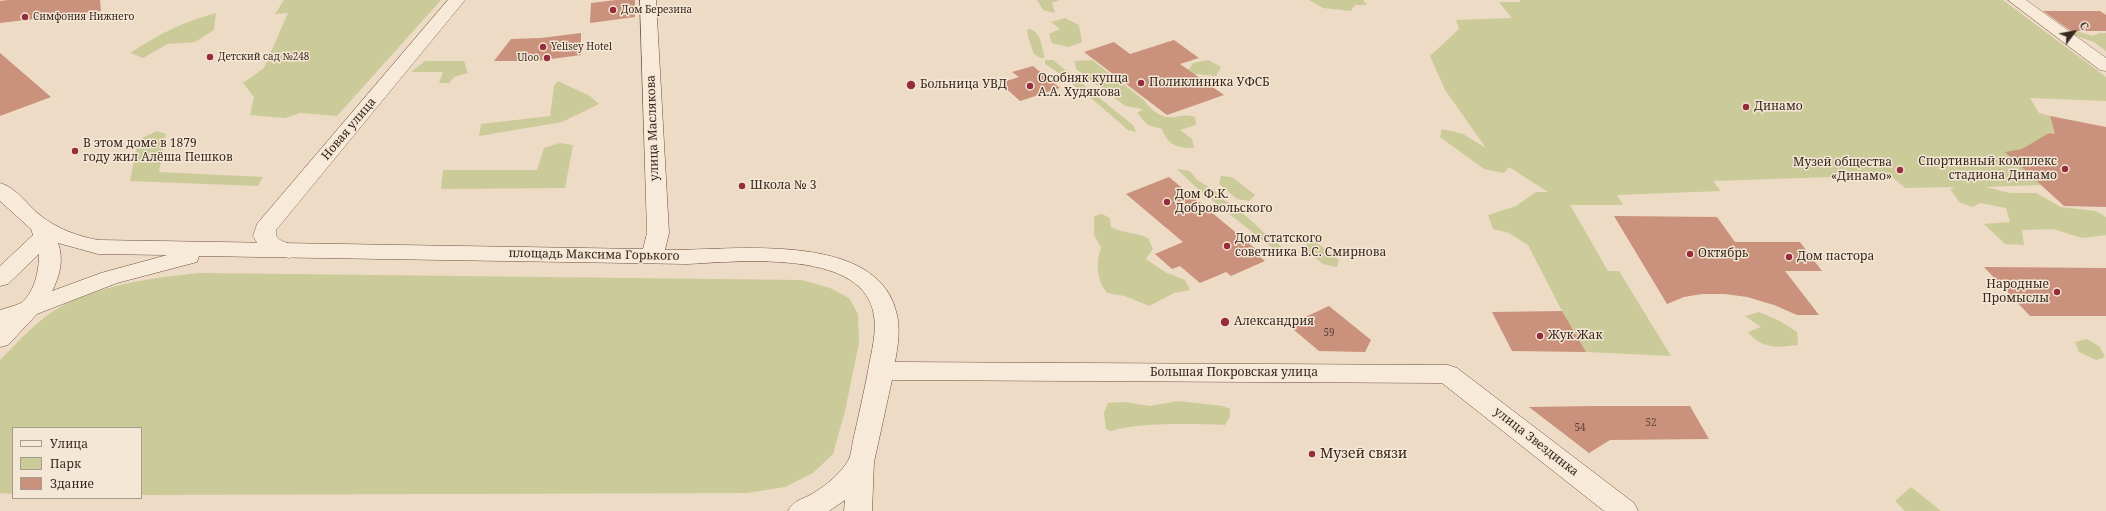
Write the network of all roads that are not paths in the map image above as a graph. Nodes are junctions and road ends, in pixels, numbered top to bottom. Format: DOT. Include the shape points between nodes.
graph roads {
  1 [pos="456,0"];
  2 [pos="648,0"];
  3 [pos="2016,0"];
  4 [pos="2106,66"];
  5 [pos="0,189"];
  6 [pos="42,233"];
  7 [pos="222,249"];
  8 [pos="289,251"];
  9 [pos="652,256"];
  10 [pos="0,279"];
  11 [pos="28,309"];
  12 [pos="0,319"];
  13 [pos="0,339"];
  14 [pos="880,371"];
  15 [pos="1448,374"];
  16 [pos="861,462"];
  17 [pos="802,511"];
  18 [pos="858,511"];
  19 [pos="1624,511"];
  1 -- 8 [label="main road, Новая улица" via="265,229 264,236 269,244"];
  2 -- 9 [label="main road, улица Маслякова" via="658,233"];
  3 -- 4 [label="main road"];
  5 -- 6 [label="main road"];
  6 -- 7 [label="main road, площадь Максима Горького" via="98,247"];
  6 -- 10 [label="main road"];
  6 -- 11 [label="main road, площадь Максима Горького" via="50,252 50,271 41,292"];
  7 -- 8 [label="main road, площадь Максима Горького"];
  7 -- 11 [label="main road, площадь Максима Горького" via="141,268"];
  8 -- 9 [label="main road, площадь Максима Горького"];
  9 -- 14 [label="main road, площадь Максима Горького" via="781,255 824,262 845,269 871,286 883,303 886,334"];
  11 -- 12 [label="main road, площадь Максима Горького"];
  11 -- 13 [label="main road, площадь Максима Горького"];
  14 -- 15 [label="main road, Большая Покровская улица"];
  14 -- 16 [label="main road, площадь Максима Горького"];
  15 -- 19 [label="main road, улица Звездинка"];
  16 -- 17 [label="main road, площадь Максима Горького" via="845,486 817,505"];
  16 -- 18 [label="main road"];
}
